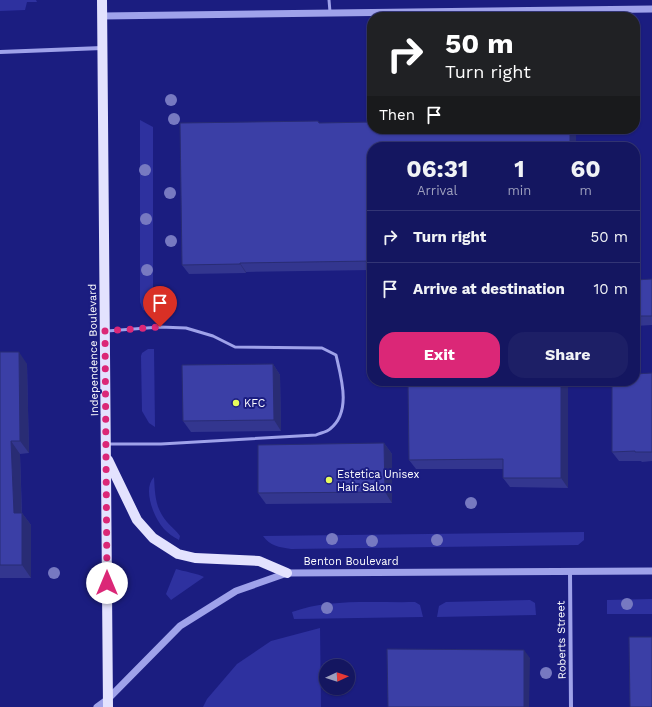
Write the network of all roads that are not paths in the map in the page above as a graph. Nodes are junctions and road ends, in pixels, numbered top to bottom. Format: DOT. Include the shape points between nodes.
graph roads {
  1 [pos="102,0"];
  2 [pos="329,0"];
  3 [pos="652,9"];
  4 [pos="330,12"];
  5 [pos="102,16"];
  6 [pos="102,48"];
  7 [pos="0,52"];
  8 [pos="105,331"];
  9 [pos="106,444"];
  10 [pos="106,456"];
  11 [pos="652,571"];
  12 [pos="570,572"];
  13 [pos="287,573"];
  14 [pos="108,703"];
  15 [pos="97,707"];
  16 [pos="571,707"];
  1 -- 5 [label="main road, Independence Boulevard"];
  2 -- 4 [label="lane"];
  3 -- 4 [label="street"];
  4 -- 5 [label="street"];
  5 -- 6 [label="main road, Independence Boulevard"];
  6 -- 7 [label="street"];
  6 -- 8 [label="main road, Independence Boulevard"];
  8 -- 9 [label="main road, Independence Boulevard"];
  8 -- 9 [label="lane" via="186,328 213,336 235,347 322,348 336,355 343,400 339,419 330,430 316,435 161,444"];
  9 -- 10 [label="main road, Independence Boulevard"];
  10 -- 13 [label="main road" via="137,520 153,538 178,554 195,558 259,561"];
  10 -- 14 [label="main road, Independence Boulevard"];
  11 -- 12 [label="street, Benton Boulevard"];
  12 -- 13 [label="street, Benton Boulevard"];
  12 -- 16 [label="street, Roberts Street"];
  13 -- 14 [label="street, Benton Boulevard" via="236,591 180,626"];
  14 -- 15 [label="street, Benton Boulevard"];
}
